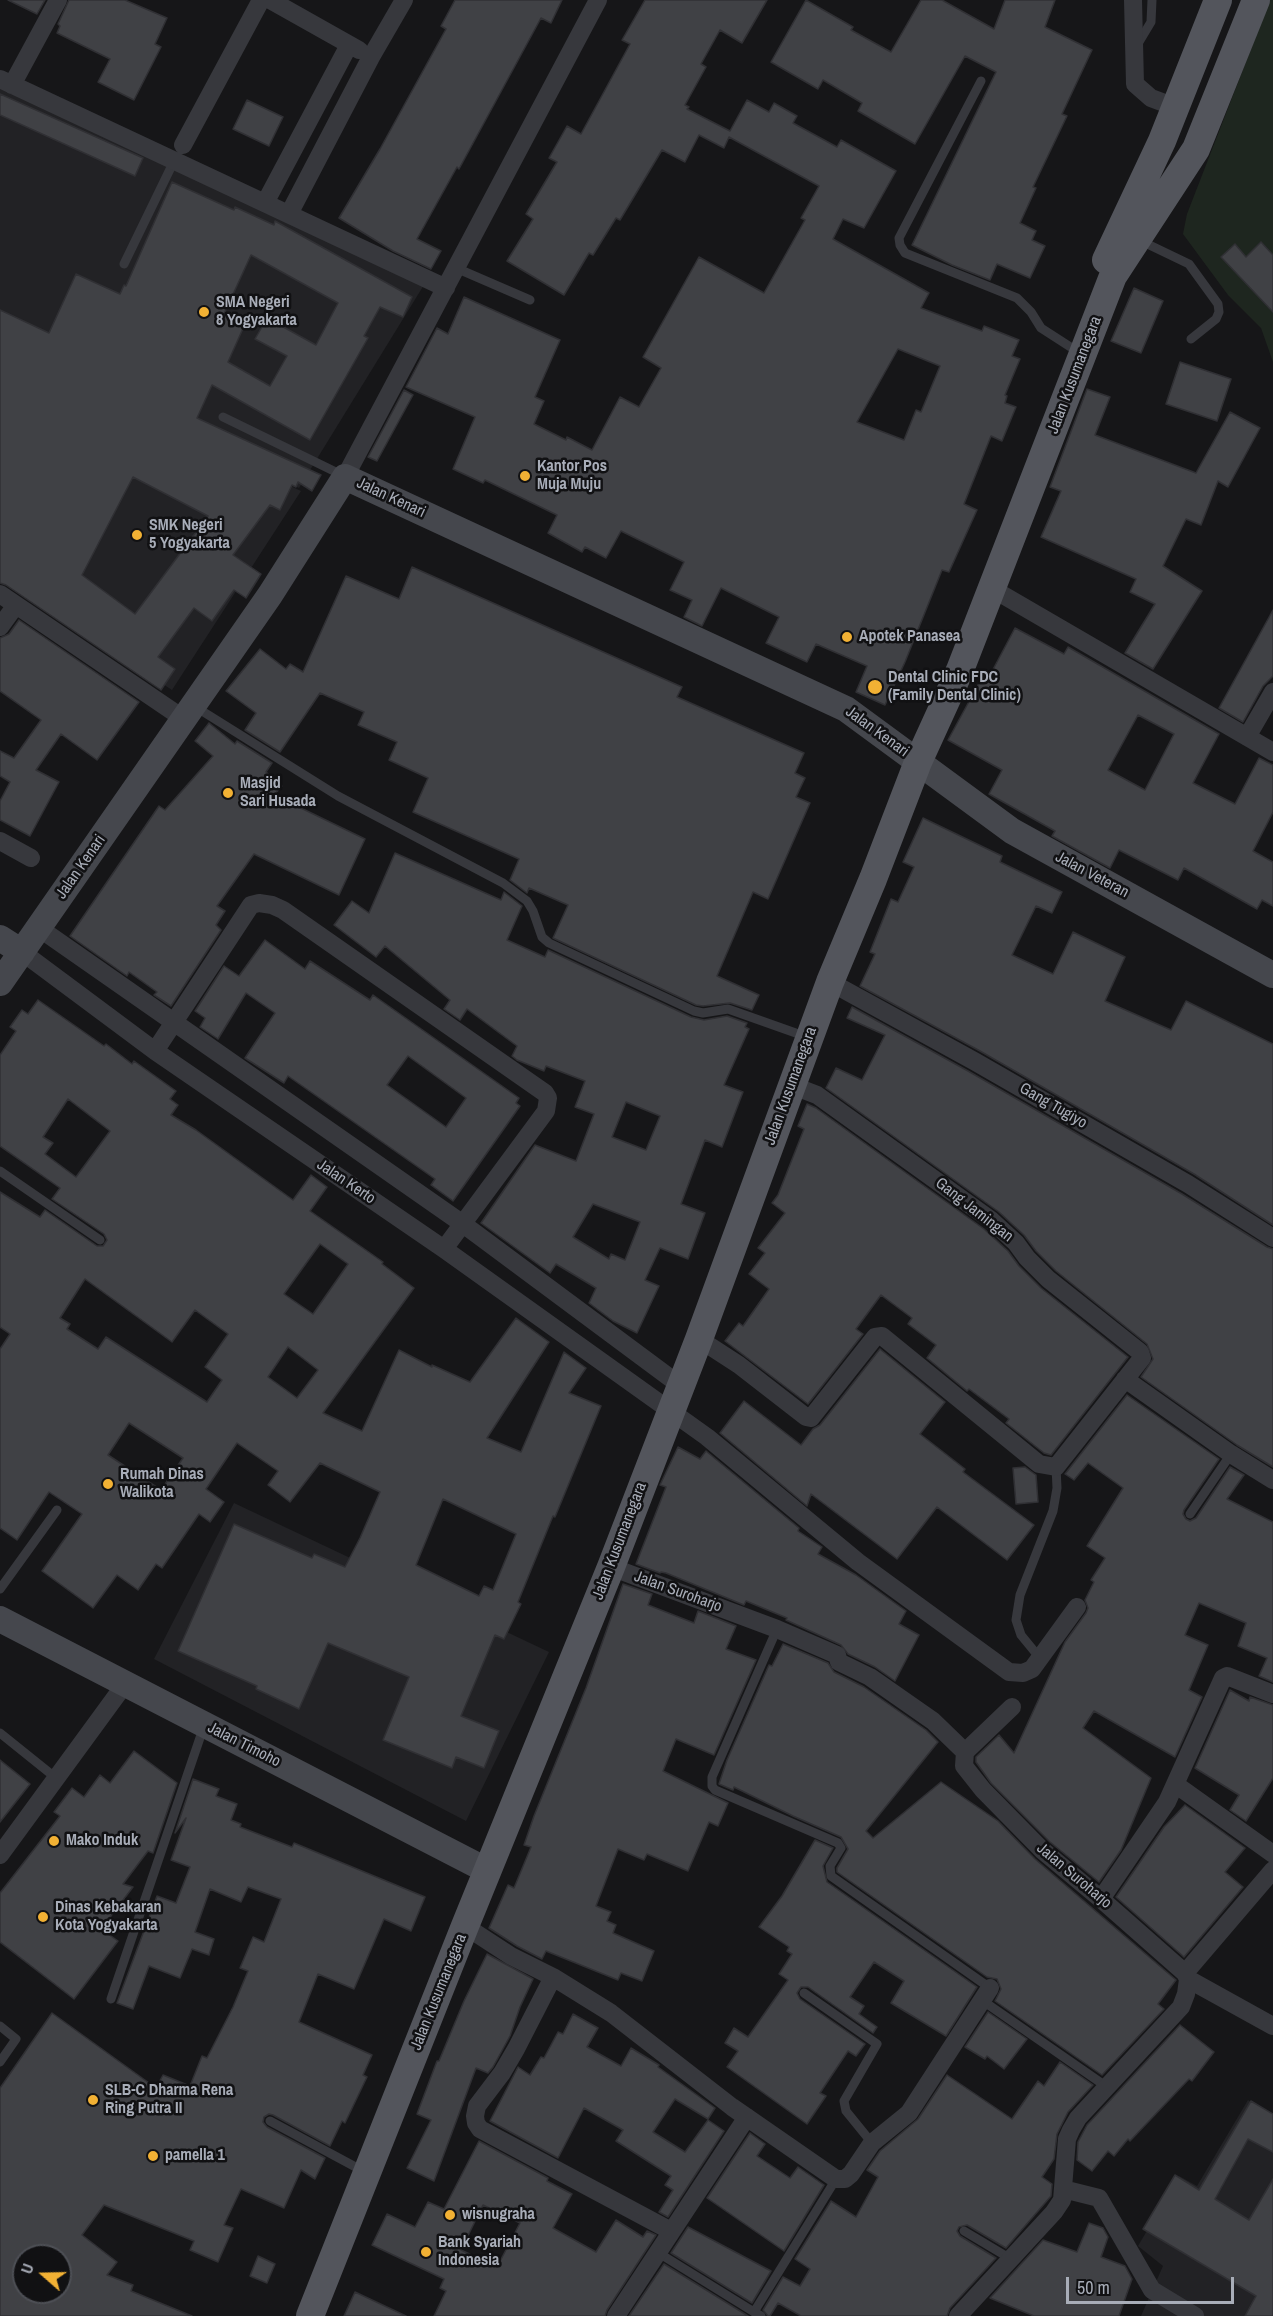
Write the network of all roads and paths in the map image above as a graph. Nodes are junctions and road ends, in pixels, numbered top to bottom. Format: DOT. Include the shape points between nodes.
graph roads {
  1 [pos="57,0"];
  2 [pos="404,0"];
  3 [pos="598,0"];
  4 [pos="1133,0"];
  5 [pos="1152,0"];
  6 [pos="1256,0"];
  7 [pos="259,1"];
  8 [pos="1213,11"];
  9 [pos="349,45"];
  10 [pos="1134,50"];
  11 [pos="370,57"];
  12 [pos="981,81"];
  13 [pos="6,82"];
  14 [pos="1163,103"];
  15 [pos="178,153"];
  16 [pos="266,203"];
  17 [pos="289,214"];
  18 [pos="1137,239"];
  19 [pos="124,264"];
  20 [pos="456,268"];
  21 [pos="446,288"];
  22 [pos="530,300"];
  23 [pos="1191,339"];
  24 [pos="1072,348"];
  25 [pos="223,417"];
  26 [pos="345,477"];
  27 [pos="397,500"];
  28 [pos="318,520"];
  29 [pos="991,588"];
  30 [pos="0,594"];
  31 [pos="16,605"];
  32 [pos="0,627"];
  33 [pos="1273,692"];
  34 [pos="189,713"];
  35 [pos="1246,738"];
  36 [pos="1273,752"];
  37 [pos="918,762"];
  38 [pos="0,841"];
  39 [pos="31,858"];
  40 [pos="39,928"];
  41 [pos="0,939"];
  42 [pos="22,952"];
  43 [pos="1273,975"];
  44 [pos="830,982"];
  45 [pos="0,983"];
  46 [pos="175,1022"];
  47 [pos="809,1038"];
  48 [pos="155,1051"];
  49 [pos="791,1085"];
  50 [pos="0,1171"];
  51 [pos="463,1224"];
  52 [pos="1273,1238"];
  53 [pos="100,1240"];
  54 [pos="444,1249"];
  55 [pos="699,1339"];
  56 [pos="1125,1379"];
  57 [pos="681,1386"];
  58 [pos="671,1412"];
  59 [pos="1231,1454"];
  60 [pos="1056,1467"];
  61 [pos="1273,1480"];
  62 [pos="57,1510"];
  63 [pos="1190,1514"];
  64 [pos="611,1567"];
  65 [pos="0,1589"];
  66 [pos="1077,1607"];
  67 [pos="0,1619"];
  68 [pos="777,1629"];
  69 [pos="1039,1657"];
  70 [pos="125,1684"];
  71 [pos="1273,1694"];
  72 [pos="1012,1707"];
  73 [pos="204,1724"];
  74 [pos="0,1733"];
  75 [pos="965,1752"];
  76 [pos="56,1778"];
  77 [pos="1175,1784"];
  78 [pos="1273,1854"];
  79 [pos="0,1855"];
  80 [pos="1273,1870"];
  81 [pos="488,1871"];
  82 [pos="1101,1899"];
  83 [pos="465,1926"];
  84 [pos="1186,1976"];
  85 [pos="553,1977"];
  86 [pos="804,1993"];
  87 [pos="987,1994"];
  88 [pos="111,1999"];
  89 [pos="0,2026"];
  90 [pos="1273,2026"];
  91 [pos="0,2062"];
  92 [pos="1107,2087"];
  93 [pos="747,2117"];
  94 [pos="270,2121"];
  95 [pos="872,2143"];
  96 [pos="368,2173"];
  97 [pos="836,2179"];
  98 [pos="1063,2189"];
  99 [pos="671,2231"];
  100 [pos="964,2232"];
  101 [pos="657,2252"];
  102 [pos="1011,2259"];
  103 [pos="758,2314"];
  104 [pos="310,2316"];
  105 [pos="616,2316"];
  106 [pos="958,2316"];
  107 [pos="1196,2316"];
  1 -- 13 [label="street"];
  2 -- 11 [label="street"];
  3 -- 20 [label="street"];
  4 -- 10 [label="street"];
  5 -- 10 [label="lane" via="1151,22"];
  6 -- 18 [label="main road, Jalan Kusumanegara" via="1196,149"];
  7 -- 9 [label="street"];
  7 -- 15 [label="street"];
  8 -- 14 [label="main road, Jalan Kusumanegara"];
  9 -- 11 [label="street"];
  9 -- 16 [label="street"];
  10 -- 14 [label="street" via="1135,84"];
  11 -- 17 [label="street"];
  12 -- 24 [label="lane" via="899,238 900,245 905,253 1017,298 1041,328"];
  13 -- 15 [label="street"];
  14 -- 24 [label="main road, Jalan Kusumanegara" via="1162,141 1104,265"];
  15 -- 16 [label="street"];
  15 -- 19 [label="lane"];
  16 -- 17 [label="street"];
  17 -- 21 [label="street"];
  18 -- 23 [label="lane" via="1189,264 1218,304 1216,319"];
  18 -- 29 [label="main road, Jalan Kusumanegara" via="1113,276"];
  20 -- 21 [label="street"];
  20 -- 22 [label="lane"];
  21 -- 26 [label="street"];
  24 -- 37 [label="main road, Jalan Kusumanegara" via="949,665"];
  25 -- 26 [label="lane"];
  26 -- 27 [label="main road, Jalan Kenari"];
  26 -- 28 [label="main road, Jalan Kenari"];
  27 -- 28 [label="main road" via="360,499"];
  27 -- 37 [label="main road, Jalan Kenari" via="846,709"];
  28 -- 34 [label="main road, Jalan Kenari"];
  29 -- 35 [label="street"];
  29 -- 37 [label="main road, Jalan Kusumanegara" via="960,670"];
  30 -- 31 [label="street"];
  31 -- 32 [label="street"];
  31 -- 34 [label="street"];
  33 -- 35 [label="street"];
  34 -- 40 [label="main road, Jalan Kenari"];
  34 -- 47 [label="lane" via="502,883 527,901 542,937 549,943 694,1011 728,1009"];
  35 -- 36 [label="street"];
  37 -- 43 [label="main road, Jalan Veteran" via="1012,831"];
  37 -- 44 [label="main road, Jalan Kusumanegara"];
  38 -- 39 [label="street"];
  40 -- 42 [label="main road, Jalan Kenari"];
  40 -- 46 [label="street, Jalan Kerto"];
  41 -- 42 [label="main road"];
  42 -- 45 [label="main road, Jalan Kenari"];
  42 -- 48 [label="street, Jalan Kerto"];
  44 -- 47 [label="main road, Jalan Kusumanegara"];
  44 -- 52 [label="street, Gang Tugiyo" via="1188,1184"];
  46 -- 48 [label="street"];
  46 -- 51 [label="street, Jalan Kerto"];
  46 -- 51 [label="street" via="251,905 272,905 545,1093 546,1111"];
  47 -- 49 [label="main road, Jalan Kusumanegara"];
  48 -- 54 [label="street, Jalan Kerto"];
  49 -- 55 [label="main road, Jalan Kusumanegara"];
  49 -- 56 [label="street, Gang Jamingan" via="817,1095 991,1220 1048,1279 1142,1354"];
  50 -- 53 [label="lane"];
  51 -- 54 [label="street"];
  51 -- 57 [label="street, Jalan Kerto"];
  54 -- 58 [label="street, Jalan Kerto"];
  55 -- 57 [label="main road, Jalan Kusumanegara"];
  55 -- 60 [label="street" via="811,1418 875,1336 882,1336 1039,1464"];
  56 -- 59 [label="street"];
  56 -- 60 [label="street"];
  57 -- 58 [label="main road, Jalan Kusumanegara"];
  58 -- 64 [label="main road, Jalan Kusumanegara"];
  58 -- 69 [label="street, Jalan Kerto" via="716,1444 858,1562 1009,1672 1032,1669"];
  59 -- 61 [label="street"];
  59 -- 63 [label="lane"];
  60 -- 69 [label="lane" via="1053,1511 1020,1595 1016,1620 1021,1635"];
  62 -- 65 [label="lane"];
  64 -- 68 [label="street, Jalan Suroharjo"];
  64 -- 81 [label="main road, Jalan Kusumanegara"];
  66 -- 69 [label="street"];
  67 -- 70 [label="main road, Jalan Timoho"];
  68 -- 75 [label="street, Jalan Suroharjo" via="837,1655 839,1662 870,1677 933,1721"];
  68 -- 87 [label="lane" via="712,1777 712,1786 838,1843 841,1848 830,1866 831,1876"];
  70 -- 73 [label="main road, Jalan Timoho"];
  70 -- 76 [label="street"];
  71 -- 77 [label="street" via="1227,1676 1223,1678"];
  72 -- 75 [label="street"];
  73 -- 81 [label="main road, Jalan Timoho"];
  73 -- 88 [label="lane"];
  74 -- 76 [label="lane"];
  75 -- 82 [label="street, Jalan Suroharjo" via="964,1766 983,1790 1042,1850"];
  76 -- 79 [label="street"];
  77 -- 78 [label="street"];
  77 -- 82 [label="street" via="1167,1802"];
  80 -- 84 [label="street"];
  81 -- 83 [label="main road, Jalan Kusumanegara"];
  82 -- 84 [label="street, Jalan Suroharjo"];
  83 -- 85 [label="street"];
  83 -- 96 [label="main road, Jalan Kusumanegara"];
  84 -- 90 [label="street, Jalan Suroharjo"];
  84 -- 92 [label="street" via="1181,2007"];
  85 -- 93 [label="street" via="611,2013"];
  85 -- 99 [label="street" via="502,2073 477,2106 476,2123 480,2129"];
  86 -- 95 [label="lane" via="877,2044 844,2101 846,2111"];
  87 -- 92 [label="lane"];
  87 -- 95 [label="street" via="909,2113"];
  89 -- 91 [label="lane" via="16,2039"];
  92 -- 98 [label="street" via="1078,2118 1066,2139"];
  93 -- 97 [label="street"];
  93 -- 99 [label="street"];
  94 -- 96 [label="lane"];
  95 -- 97 [label="street" via="851,2174"];
  96 -- 104 [label="main road, Jalan Kusumanegara"];
  97 -- 103 [label="lane"];
  98 -- 102 [label="street" via="1062,2200 1054,2212"];
  98 -- 107 [label="street" via="1099,2198 1152,2290"];
  99 -- 101 [label="street"];
  100 -- 102 [label="lane"];
  101 -- 103 [label="lane"];
  101 -- 105 [label="street"];
  102 -- 106 [label="street"];
}
